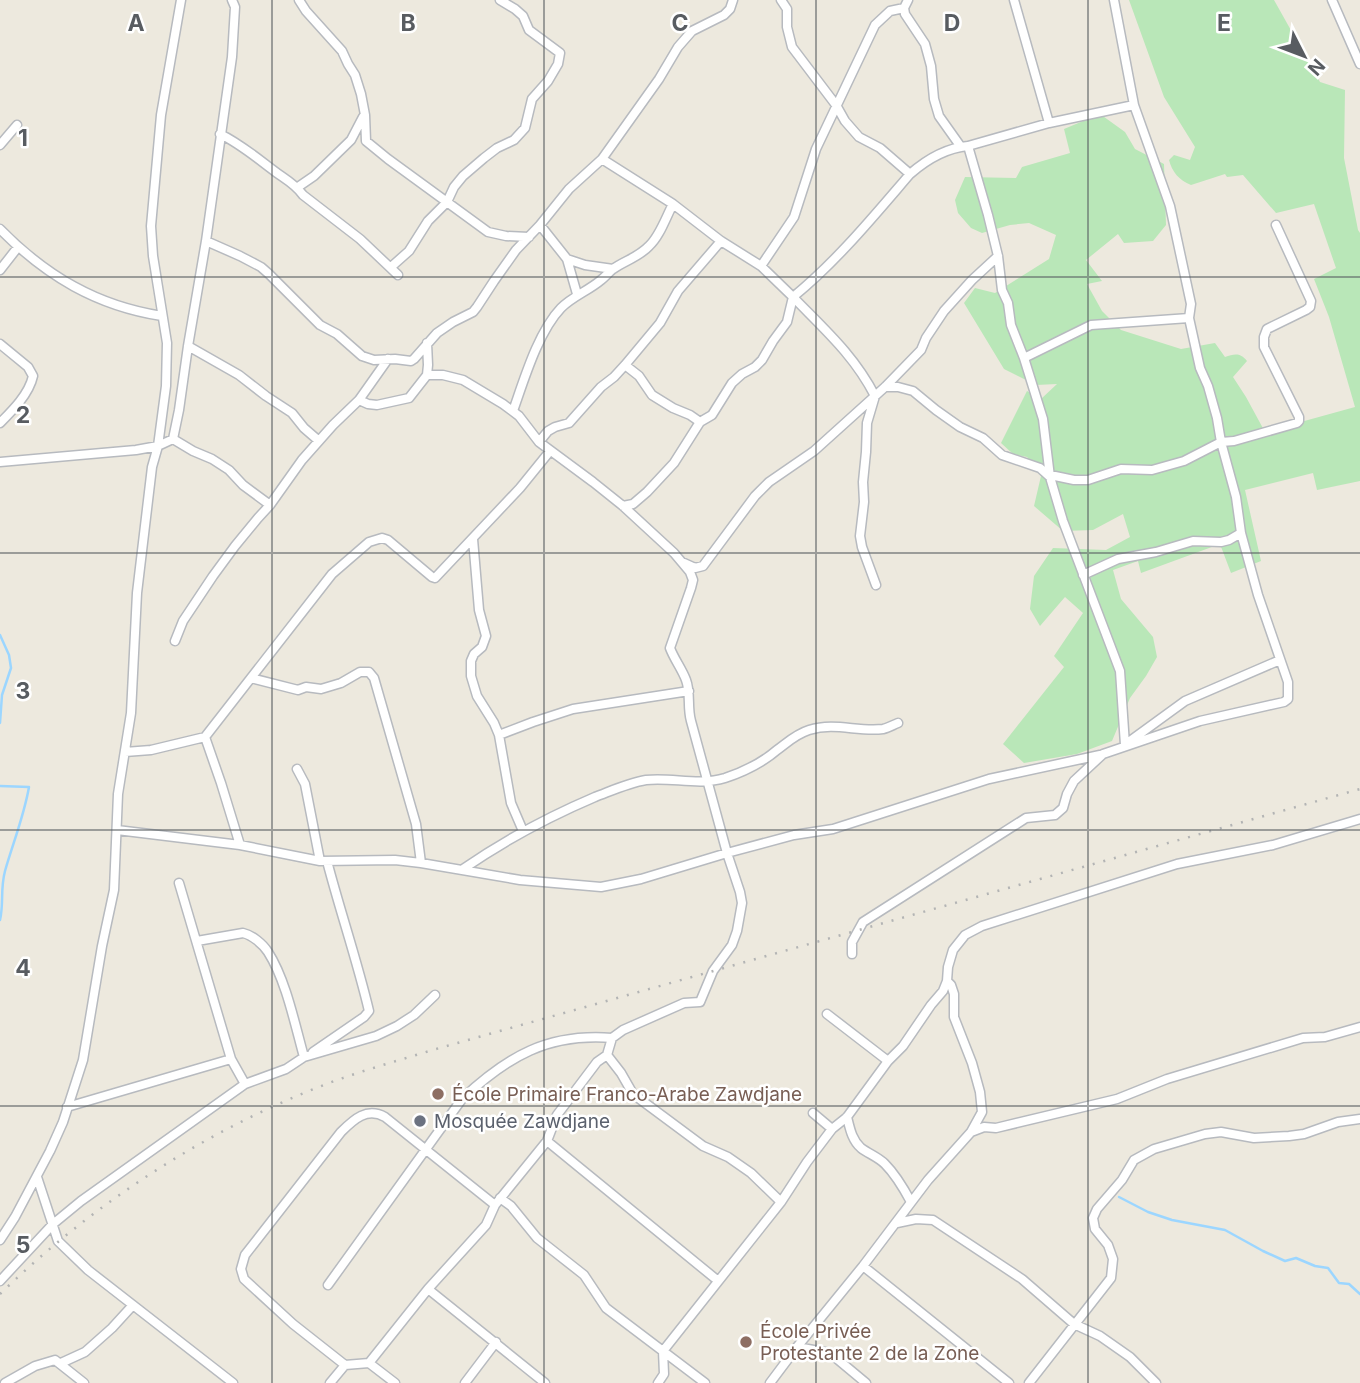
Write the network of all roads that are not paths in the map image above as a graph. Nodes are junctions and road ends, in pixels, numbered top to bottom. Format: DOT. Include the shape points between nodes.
graph roads {
  1 [pos="181,0"];
  2 [pos="232,0"];
  3 [pos="299,0"];
  4 [pos="502,0"];
  5 [pos="733,0"];
  6 [pos="781,0"];
  7 [pos="1014,0"];
  8 [pos="1114,0"];
  9 [pos="1332,0"];
  10 [pos="906,4"];
  11 [pos="1360,64"];
  12 [pos="836,105"];
  13 [pos="1134,105"];
  14 [pos="365,115"];
  15 [pos="1049,123"];
  16 [pos="17,125"];
  17 [pos="220,134"];
  18 [pos="0,145"];
  19 [pos="964,147"];
  20 [pos="602,159"];
  21 [pos="909,174"];
  22 [pos="298,187"];
  23 [pos="447,202"];
  24 [pos="673,204"];
  25 [pos="540,225"];
  26 [pos="1276,225"];
  27 [pos="0,229"];
  28 [pos="529,237"];
  29 [pos="721,240"];
  30 [pos="206,241"];
  31 [pos="18,247"];
  32 [pos="998,256"];
  33 [pos="567,259"];
  34 [pos="761,266"];
  35 [pos="391,267"];
  36 [pos="613,269"];
  37 [pos="0,270"];
  38 [pos="398,275"];
  39 [pos="577,294"];
  40 [pos="793,297"];
  41 [pos="162,316"];
  42 [pos="1189,318"];
  43 [pos="427,343"];
  44 [pos="0,344"];
  45 [pos="188,346"];
  46 [pos="1024,358"];
  47 [pos="388,359"];
  48 [pos="625,365"];
  49 [pos="427,375"];
  50 [pos="885,387"];
  51 [pos="875,396"];
  52 [pos="359,400"];
  53 [pos="513,411"];
  54 [pos="701,422"];
  55 [pos="0,423"];
  56 [pos="173,439"];
  57 [pos="319,441"];
  58 [pos="538,442"];
  59 [pos="1221,442"];
  60 [pos="158,446"];
  61 [pos="550,451"];
  62 [pos="0,462"];
  63 [pos="1050,477"];
  64 [pos="270,505"];
  65 [pos="623,506"];
  66 [pos="1241,533"];
  67 [pos="473,539"];
  68 [pos="684,563"];
  69 [pos="703,566"];
  70 [pos="1083,575"];
  71 [pos="693,580"];
  72 [pos="876,585"];
  73 [pos="175,641"];
  74 [pos="1280,660"];
  75 [pos="251,678"];
  76 [pos="689,691"];
  77 [pos="898,723"];
  78 [pos="499,736"];
  79 [pos="205,737"];
  80 [pos="1125,745"];
  81 [pos="125,752"];
  82 [pos="1103,754"];
  83 [pos="297,769"];
  84 [pos="708,782"];
  85 [pos="1360,819"];
  86 [pos="117,830"];
  87 [pos="523,831"];
  88 [pos="240,845"];
  89 [pos="727,853"];
  90 [pos="324,861"];
  91 [pos="421,863"];
  92 [pos="463,869"];
  93 [pos="179,883"];
  94 [pos="197,941"];
  95 [pos="852,954"];
  96 [pos="947,981"];
  97 [pos="435,995"];
  98 [pos="827,1014"];
  99 [pos="1360,1027"];
  100 [pos="612,1038"];
  101 [pos="308,1055"];
  102 [pos="607,1055"];
  103 [pos="231,1059"];
  104 [pos="888,1061"];
  105 [pos="245,1084"];
  106 [pos="67,1107"];
  107 [pos="813,1113"];
  108 [pos="847,1117"];
  109 [pos="1360,1119"];
  110 [pos="832,1129"];
  111 [pos="971,1132"];
  112 [pos="547,1142"];
  113 [pos="425,1150"];
  114 [pos="37,1177"];
  115 [pos="498,1202"];
  116 [pos="780,1202"];
  117 [pos="911,1202"];
  118 [pos="897,1223"];
  119 [pos="53,1224"];
  120 [pos="0,1240"];
  121 [pos="863,1266"];
  122 [pos="717,1280"];
  123 [pos="0,1281"];
  124 [pos="328,1285"];
  125 [pos="428,1289"];
  126 [pos="132,1305"];
  127 [pos="1074,1324"];
  128 [pos="496,1342"];
  129 [pos="797,1348"];
  130 [pos="663,1351"];
  131 [pos="61,1363"];
  132 [pos="369,1363"];
  133 [pos="345,1365"];
  134 [pos="5,1383"];
  135 [pos="85,1383"];
  136 [pos="233,1383"];
  137 [pos="330,1383"];
  138 [pos="394,1383"];
  139 [pos="465,1383"];
  140 [pos="545,1383"];
  141 [pos="658,1383"];
  142 [pos="705,1383"];
  143 [pos="770,1383"];
  144 [pos="866,1383"];
  145 [pos="1009,1383"];
  146 [pos="1029,1383"];
  147 [pos="1156,1383"];
  1 -- 41 [label="street" via="161,115 152,208 151,237"];
  2 -- 17 [label="street" via="232,57"];
  3 -- 14 [label="street" via="342,51 355,75"];
  4 -- 23 [label="street" via="523,16 529,30 560,53 558,64 532,99 525,128 463,176"];
  5 -- 20 [label="street" via="723,15 692,31 678,47"];
  6 -- 12 [label="street" via="787,9 792,47"];
  7 -- 15 [label="street"];
  8 -- 13 [label="street"];
  9 -- 11 [label="street"];
  10 -- 12 [label="street" via="875,25"];
  10 -- 19 [label="street" via="905,14 925,44 939,116"];
  12 -- 21 [label="street" via="859,137 880,148"];
  12 -- 34 [label="street" via="794,217"];
  13 -- 15 [label="street"];
  13 -- 42 [label="street" via="1170,206 1191,304"];
  14 -- 22 [label="street" via="351,140"];
  14 -- 23 [label="street" via="366,141"];
  15 -- 19 [label="street"];
  16 -- 18 [label="street"];
  17 -- 22 [label="street"];
  17 -- 30 [label="street"];
  19 -- 21 [label="street" via="937,155"];
  19 -- 32 [label="street"];
  20 -- 24 [label="street"];
  20 -- 25 [label="street" via="569,189"];
  21 -- 40 [label="street" via="834,260"];
  22 -- 35 [label="street"];
  23 -- 28 [label="street" via="488,232"];
  23 -- 35 [label="street"];
  24 -- 29 [label="street"];
  24 -- 36 [label="street" via="651,245"];
  25 -- 28 [label="street"];
  25 -- 33 [label="street"];
  26 -- 59 [label="street" via="1311,301 1310,307 1267,330 1264,337 1299,421"];
  27 -- 31 [label="street"];
  28 -- 43 [label="street" via="477,307"];
  29 -- 34 [label="street"];
  29 -- 48 [label="street" via="678,290 660,323"];
  30 -- 45 [label="street"];
  30 -- 47 [label="street" via="261,267 320,325 362,356"];
  31 -- 37 [label="street"];
  31 -- 41 [label="street" via="81,292"];
  32 -- 46 [label="street" via="1002,290"];
  32 -- 50 [label="street" via="944,311 920,350"];
  33 -- 36 [label="street"];
  33 -- 39 [label="street"];
  34 -- 40 [label="street"];
  35 -- 38 [label="street"];
  36 -- 39 [label="street"];
  39 -- 53 [label="street" via="551,321"];
  40 -- 51 [label="street" via="845,350"];
  40 -- 54 [label="street" via="787,322 762,360 732,383 712,415"];
  41 -- 60 [label="street" via="167,366"];
  42 -- 46 [label="street" via="1091,326"];
  42 -- 59 [label="street"];
  43 -- 47 [label="street" via="411,361"];
  43 -- 49 [label="street"];
  44 -- 55 [label="street" via="33,376"];
  45 -- 56 [label="street"];
  45 -- 57 [label="street" via="292,413"];
  46 -- 63 [label="street" via="1043,419"];
  47 -- 52 [label="street"];
  48 -- 54 [label="street" via="652,395"];
  48 -- 58 [label="street" via="569,424 548,431"];
  49 -- 52 [label="street" via="404,400 377,405"];
  49 -- 53 [label="street" via="463,380"];
  50 -- 51 [label="street"];
  50 -- 63 [label="street" via="913,391 1002,455 1040,468"];
  51 -- 69 [label="street" via="814,451 769,482"];
  51 -- 72 [label="street" via="867,423 860,536"];
  52 -- 57 [label="street"];
  53 -- 58 [label="street"];
  54 -- 65 [label="street" via="674,463 634,503"];
  56 -- 60 [label="street"];
  56 -- 64 [label="street" via="229,470"];
  57 -- 64 [label="street"];
  58 -- 61 [label="street"];
  59 -- 63 [label="street" via="1184,461 1152,470 1121,469 1088,480"];
  59 -- 66 [label="street"];
  60 -- 62 [label="street"];
  60 -- 81 [label="street" via="137,593"];
  61 -- 65 [label="street"];
  61 -- 67 [label="street"];
  63 -- 70 [label="street"];
  64 -- 73 [label="street" via="213,576"];
  65 -- 68 [label="street"];
  66 -- 70 [label="street" via="1221,542 1193,541 1118,559"];
  66 -- 74 [label="street"];
  67 -- 75 [label="street" via="435,578 388,540 369,542 332,574"];
  67 -- 78 [label="street" via="486,636 470,668 477,696"];
  68 -- 69 [label="street"];
  68 -- 71 [label="street"];
  69 -- 71 [label="street"];
  70 -- 80 [label="street" via="1120,671"];
  71 -- 76 [label="street" via="670,648"];
  74 -- 80 [label="street" via="1185,701"];
  74 -- 80 [label="street" via="1289,692 1284,702"];
  75 -- 79 [label="street"];
  75 -- 91 [label="street" via="298,690 321,689 369,672 416,824"];
  76 -- 78 [label="street" via="573,709"];
  76 -- 84 [label="street" via="689,713"];
  77 -- 84 [label="street" via="885,729 830,725 808,730 751,766"];
  78 -- 87 [label="street" via="511,803"];
  79 -- 81 [label="street"];
  79 -- 88 [label="street"];
  80 -- 82 [label="street"];
  81 -- 86 [label="street"];
  82 -- 89 [label="street" via="989,779 834,829"];
  82 -- 95 [label="street" via="1073,781 1063,808 1055,815 1026,818 863,922 852,942"];
  83 -- 90 [label="street"];
  84 -- 87 [label="street" via="644,780 561,811"];
  84 -- 89 [label="street"];
  85 -- 96 [label="street" via="1273,845 1177,864 982,926 965,935 953,950"];
  86 -- 88 [label="street"];
  86 -- 106 [label="street" via="114,890 83,1060"];
  87 -- 92 [label="street"];
  88 -- 90 [label="street"];
  89 -- 92 [label="street" via="601,887 520,880"];
  89 -- 100 [label="street" via="740,892 740,916 732,945 713,971 700,1002 684,1003"];
  90 -- 91 [label="street"];
  90 -- 101 [label="street" via="369,1011"];
  91 -- 92 [label="street"];
  93 -- 94 [label="street"];
  94 -- 101 [label="street" via="243,933 267,950"];
  94 -- 103 [label="street"];
  96 -- 104 [label="street"];
  96 -- 111 [label="street" via="954,994 954,1017 981,1091 982,1112"];
  97 -- 101 [label="street" via="414,1015 376,1036"];
  98 -- 104 [label="street"];
  99 -- 111 [label="street" via="1282,1044 1117,1099"];
  100 -- 102 [label="street"];
  100 -- 113 [label="street" via="583,1037 540,1046 501,1066 462,1099"];
  101 -- 105 [label="street"];
  102 -- 112 [label="street" via="557,1115"];
  102 -- 116 [label="street" via="633,1094 703,1146 751,1173"];
  103 -- 105 [label="street"];
  103 -- 106 [label="street"];
  104 -- 108 [label="street"];
  105 -- 119 [label="street"];
  106 -- 114 [label="street"];
  107 -- 110 [label="street"];
  108 -- 110 [label="street"];
  108 -- 117 [label="street" via="852,1137 886,1165"];
  109 -- 127 [label="street" via="1289,1136 1205,1134 1134,1160 1093,1218 1113,1259 1111,1278"];
  110 -- 116 [label="street"];
  111 -- 117 [label="street"];
  112 -- 115 [label="street"];
  112 -- 122 [label="street"];
  113 -- 115 [label="street"];
  113 -- 124 [label="street"];
  113 -- 133 [label="street" via="377,1113 351,1121 242,1263 244,1279 250,1285"];
  114 -- 119 [label="street"];
  114 -- 120 [label="street"];
  115 -- 125 [label="street" via="485,1225"];
  115 -- 130 [label="street" via="511,1206 537,1238 584,1275 606,1308"];
  116 -- 122 [label="street"];
  117 -- 118 [label="street"];
  118 -- 121 [label="street"];
  118 -- 127 [label="street" via="933,1220 1022,1279"];
  119 -- 123 [label="street"];
  119 -- 126 [label="street" via="58,1241"];
  121 -- 129 [label="street"];
  121 -- 145 [label="street"];
  122 -- 130 [label="street"];
  125 -- 128 [label="street"];
  125 -- 132 [label="street"];
  126 -- 131 [label="street" via="85,1352"];
  126 -- 136 [label="street"];
  127 -- 146 [label="street"];
  127 -- 147 [label="street" via="1130,1357"];
  128 -- 139 [label="street"];
  128 -- 140 [label="street"];
  129 -- 143 [label="street"];
  129 -- 144 [label="street" via="830,1353"];
  130 -- 141 [label="street" via="664,1374"];
  130 -- 142 [label="street"];
  131 -- 134 [label="street" via="55,1360 35,1366"];
  131 -- 135 [label="street"];
  132 -- 133 [label="street"];
  132 -- 138 [label="street"];
  133 -- 137 [label="street"];
}
